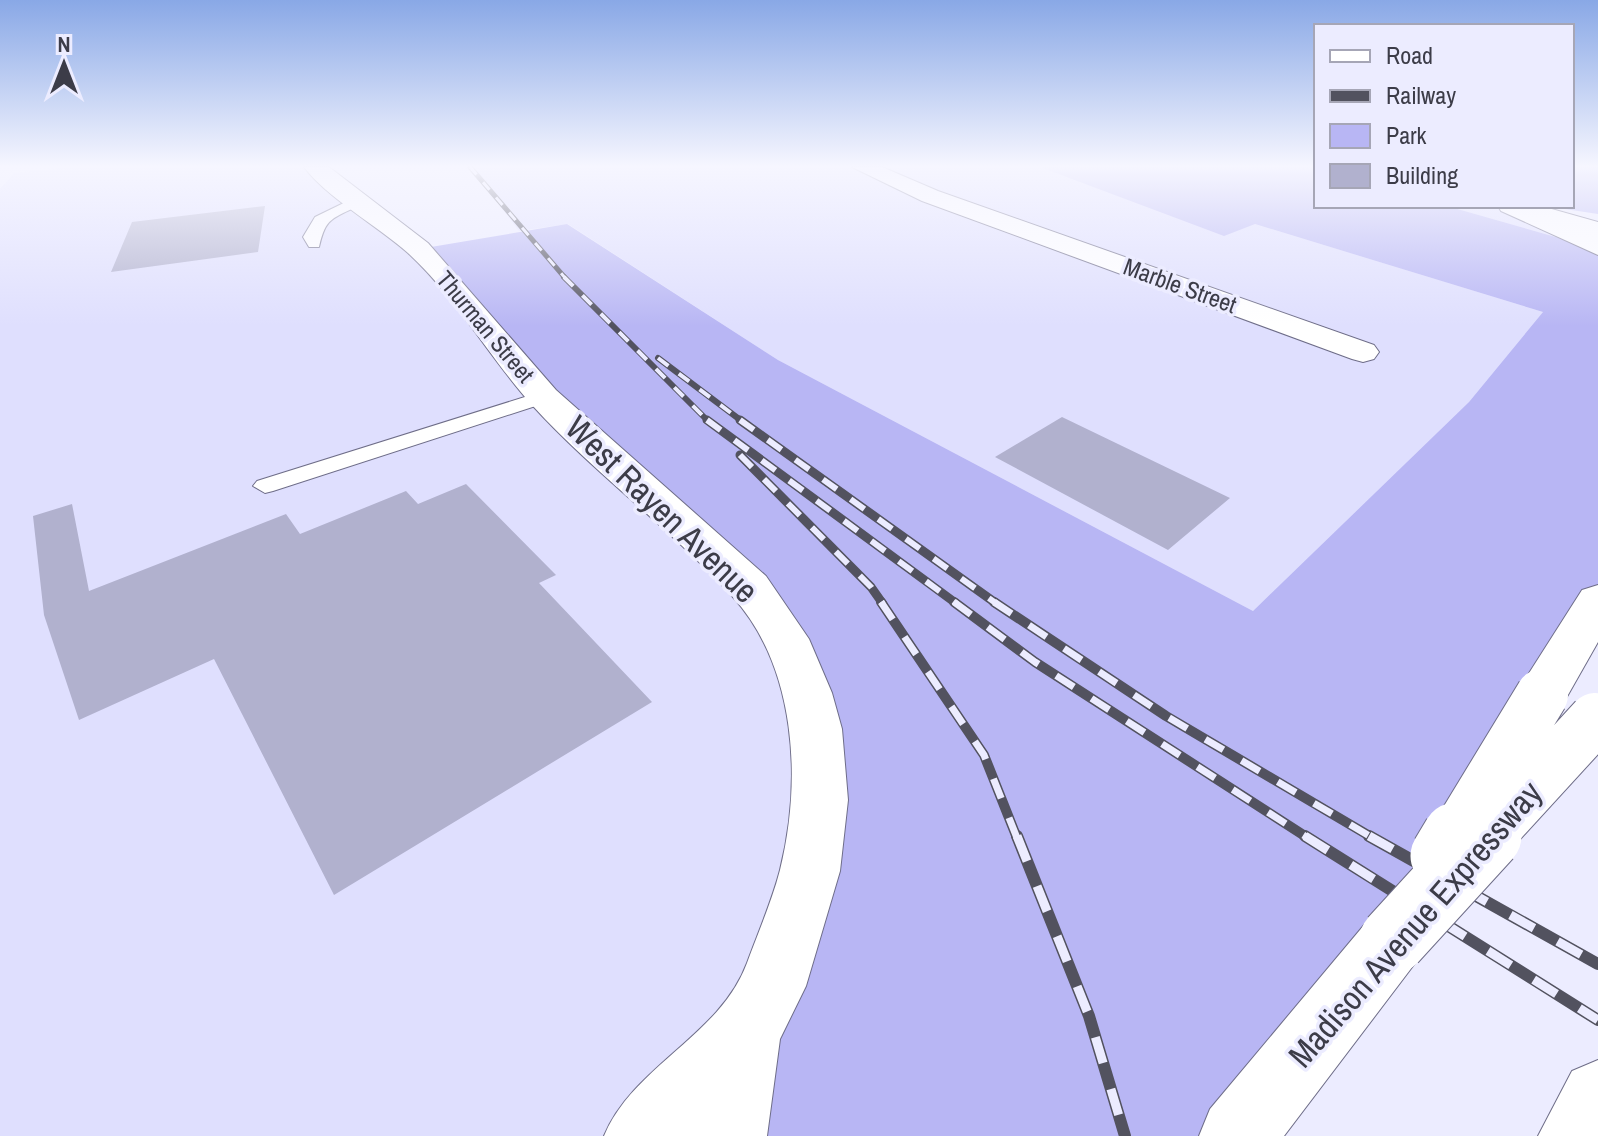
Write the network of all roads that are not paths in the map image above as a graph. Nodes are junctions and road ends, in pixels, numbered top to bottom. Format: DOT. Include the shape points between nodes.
graph roads {
  1 [pos="320,220"];
  2 [pos="381,220"];
  3 [pos="997,220"];
  4 [pos="1541,220"];
  5 [pos="1562,220"];
  6 [pos="1598,230"];
  7 [pos="314,244"];
  8 [pos="1598,247"];
  9 [pos="1363,352"];
  10 [pos="544,397"];
  11 [pos="433,409"];
  12 [pos="446,428"];
  13 [pos="265,486"];
  14 [pos="1598,601"];
  15 [pos="1597,718"];
  16 [pos="1393,940"];
  17 [pos="746,1032"];
  18 [pos="1598,1097"];
  19 [pos="642,1136"];
  20 [pos="729,1136"];
  21 [pos="1237,1136"];
  22 [pos="1576,1136"];
  1 -- 7 [label="lane" via="311,237"];
  2 -- 10 [label="main road, Thurman Street" via="419,249"];
  3 -- 9 [label="main road, Marble Street"];
  4 -- 8 [label="main road"];
  5 -- 6 [label="main road"];
  10 -- 12 [label="lane"];
  10 -- 17 [label="main road, West Rayen Avenue" via="750,587 785,639 807,693 816,729 820,800 810,871 772,986"];
  11 -- 12 [label="lane"];
  12 -- 13 [label="lane"];
  14 -- 16 [label="main road, bridge"];
  15 -- 16 [label="main road, Madison Avenue Expressway, bridge"];
  16 -- 21 [label="main road, Madison Avenue Expressway"];
  17 -- 19 [label="main road, West Rayen Avenue"];
  17 -- 20 [label="main road"];
  18 -- 22 [label="main road"];
}
